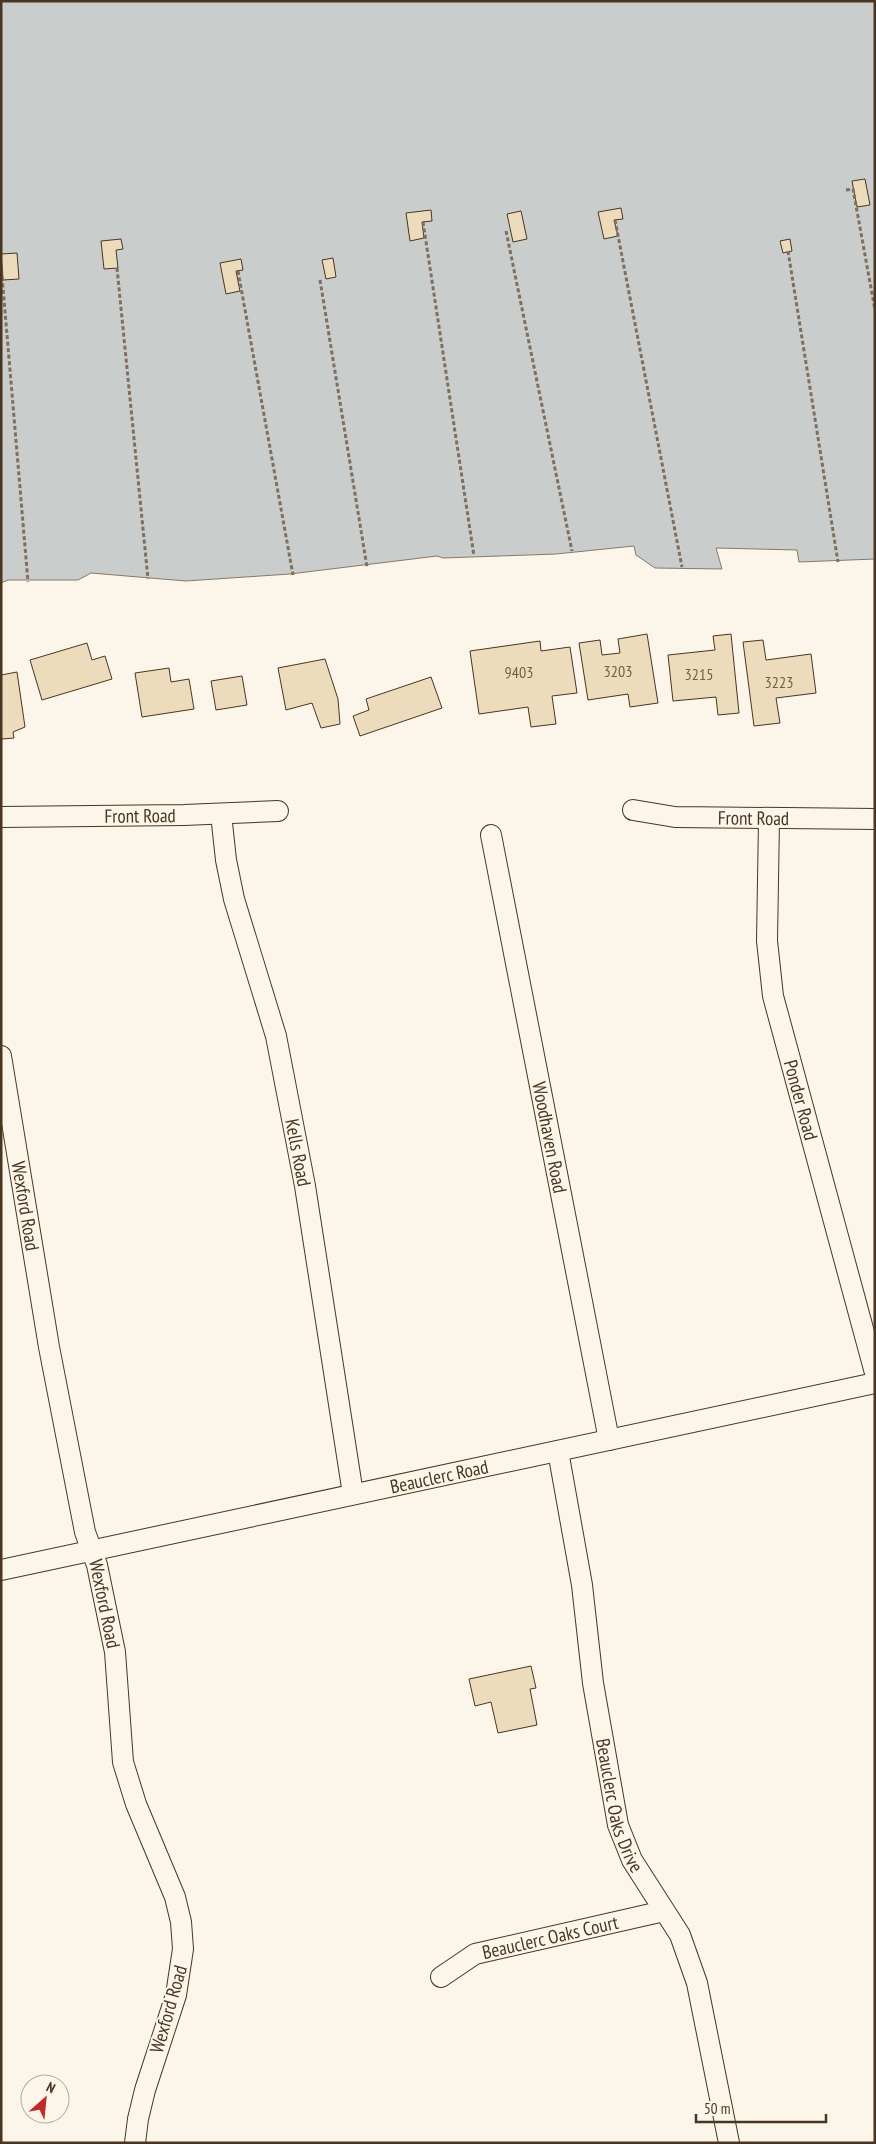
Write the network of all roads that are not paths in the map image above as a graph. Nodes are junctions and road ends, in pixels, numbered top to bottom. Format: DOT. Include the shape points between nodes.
graph roads {
  1 [pos="633,810"];
  2 [pos="278,812"];
  3 [pos="221,814"];
  4 [pos="1,817"];
  5 [pos="875,819"];
  6 [pos="769,820"];
  7 [pos="490,835"];
  8 [pos="1,1056"];
  9 [pos="875,1373"];
  10 [pos="875,1383"];
  11 [pos="609,1440"];
  12 [pos="558,1451"];
  13 [pos="354,1494"];
  14 [pos="92,1551"];
  15 [pos="1,1570"];
  16 [pos="664,1911"];
  17 [pos="441,1977"];
  18 [pos="135,2143"];
  19 [pos="728,2143"];
  1 -- 6 [label="street, Front Road" via="675,817"];
  2 -- 3 [label="street, Front Road"];
  3 -- 4 [label="street, Front Road"];
  3 -- 13 [label="street, Kells Road" via="234,899 276,1036 305,1186"];
  5 -- 6 [label="street, Front Road"];
  6 -- 9 [label="street, Ponder Road" via="766,941 773,996"];
  7 -- 11 [label="street, Woodhaven Road"];
  8 -- 14 [label="street, Wexford Road" via="49,1347 85,1532"];
  10 -- 11 [label="street, Beauclerc Road"];
  11 -- 12 [label="street, Beauclerc Road"];
  12 -- 13 [label="street, Beauclerc Road"];
  12 -- 16 [label="street, Beauclerc Oaks Drive" via="618,1825 632,1860"];
  13 -- 14 [label="street, Beauclerc Road"];
  14 -- 15 [label="street, Beauclerc Road"];
  14 -- 18 [label="street, Wexford Road" via="115,1652 123,1762 136,1804 175,1897 183,1949 176,1995 145,2090"];
  16 -- 17 [label="street, Beauclerc Oaks Court" via="475,1954"];
  16 -- 19 [label="street, Beauclerc Oaks Drive" via="680,1935 697,1983"];
}
